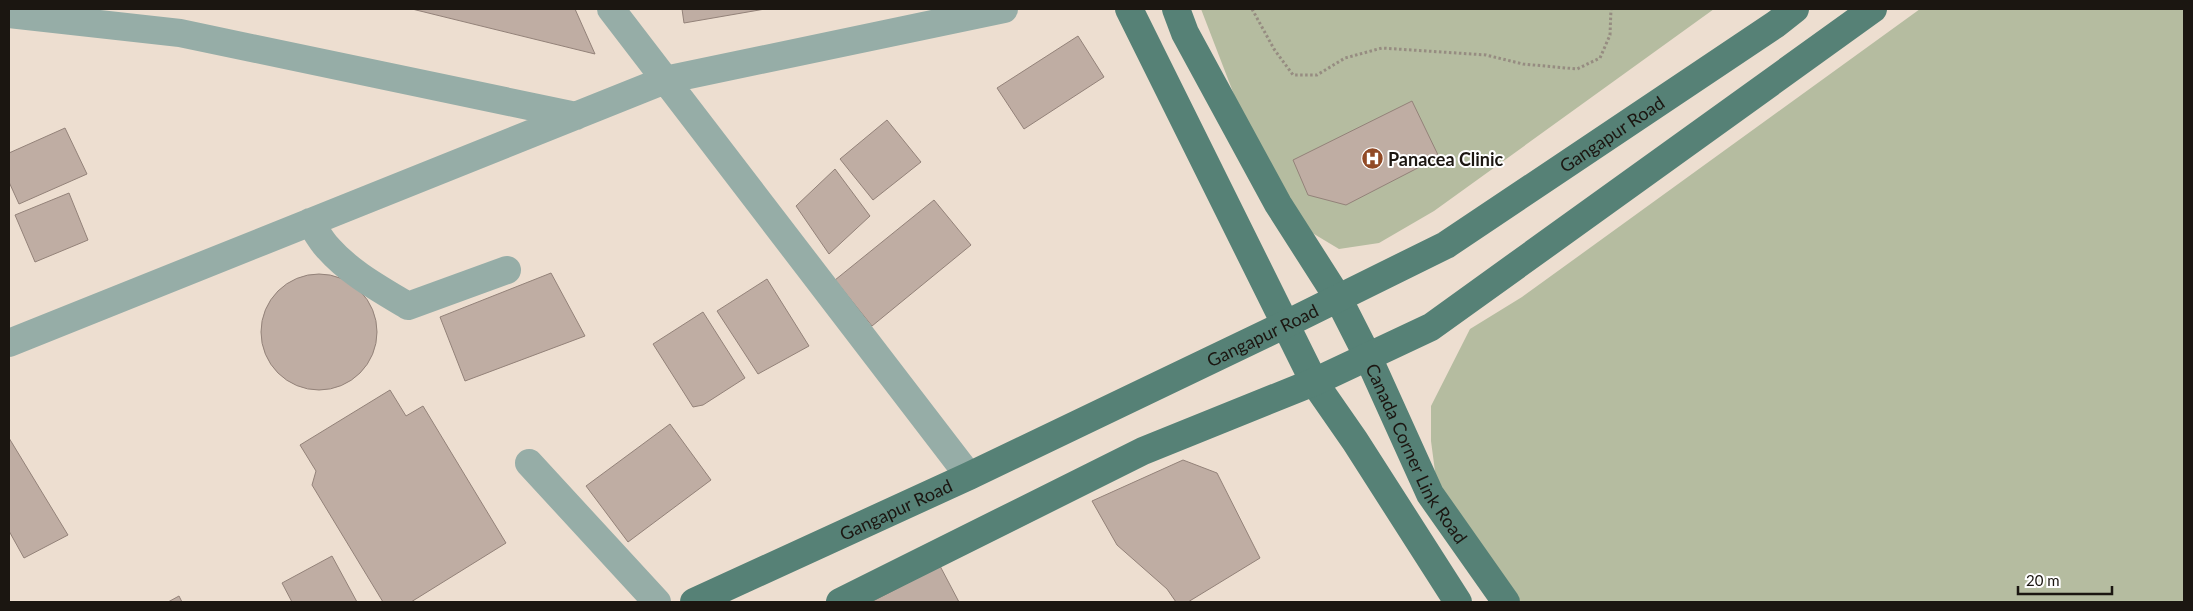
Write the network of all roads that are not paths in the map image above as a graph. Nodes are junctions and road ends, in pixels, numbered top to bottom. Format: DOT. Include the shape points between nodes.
graph roads {
  1 [pos="611,9"];
  2 [pos="1004,9"];
  3 [pos="1129,9"];
  4 [pos="1176,9"];
  5 [pos="1796,9"];
  6 [pos="1873,9"];
  7 [pos="9,14"];
  8 [pos="665,80"];
  9 [pos="576,116"];
  10 [pos="310,222"];
  11 [pos="507,270"];
  12 [pos="1338,298"];
  13 [pos="1284,325"];
  14 [pos="9,343"];
  15 [pos="1368,357"];
  16 [pos="1314,382"];
  17 [pos="530,463"];
  18 [pos="969,476"];
  19 [pos="657,602"];
  20 [pos="694,602"];
  21 [pos="840,602"];
  22 [pos="1458,602"];
  23 [pos="1506,602"];
  1 -- 8 [label="street"];
  2 -- 8 [label="street"];
  3 -- 13 [label="main road"];
  4 -- 12 [label="main road, Canada Corner Link Road" via="1185,33 1278,204"];
  5 -- 12 [label="main road, Gangapur Road" via="1446,245"];
  6 -- 15 [label="main road" via="1431,327"];
  7 -- 9 [label="street" via="180,33"];
  8 -- 9 [label="street"];
  8 -- 18 [label="street"];
  9 -- 10 [label="street"];
  10 -- 11 [label="street" via="327,248 348,267 408,306"];
  10 -- 14 [label="street"];
  12 -- 13 [label="main road, Gangapur Road"];
  12 -- 15 [label="main road, Canada Corner Link Road"];
  13 -- 16 [label="main road"];
  13 -- 18 [label="main road, Gangapur Road"];
  15 -- 16 [label="main road"];
  15 -- 23 [label="main road, Canada Corner Link Road" via="1430,494"];
  16 -- 21 [label="main road" via="1143,450"];
  16 -- 22 [label="main road"];
  17 -- 19 [label="street"];
  18 -- 20 [label="main road, Gangapur Road"];
}
